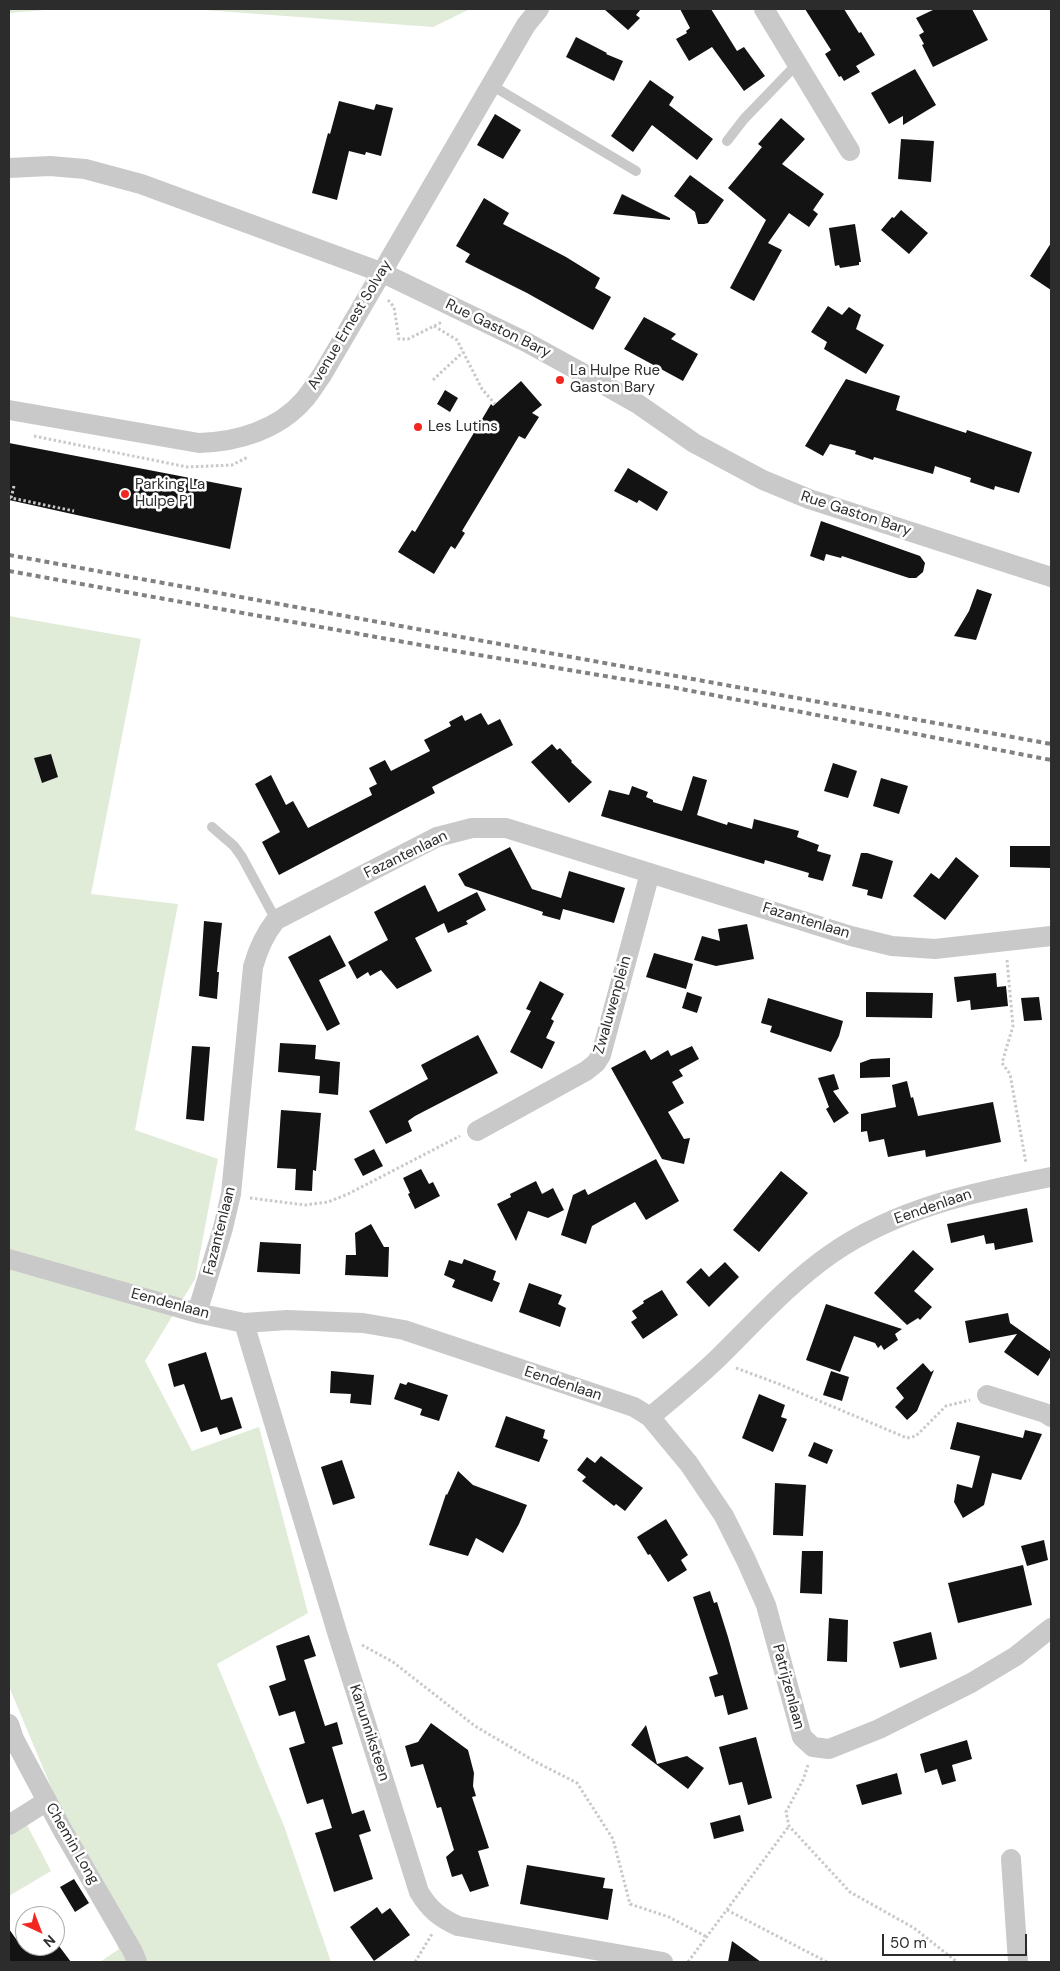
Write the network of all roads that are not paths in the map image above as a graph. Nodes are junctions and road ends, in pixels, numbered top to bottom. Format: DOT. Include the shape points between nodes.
graph roads {
  1 [pos="539,9"];
  2 [pos="764,9"];
  3 [pos="797,64"];
  4 [pos="492,85"];
  5 [pos="727,141"];
  6 [pos="850,151"];
  7 [pos="9,168"];
  8 [pos="636,170"];
  9 [pos="383,273"];
  10 [pos="9,410"];
  11 [pos="1051,577"];
  12 [pos="212,827"];
  13 [pos="650,873"];
  14 [pos="276,920"];
  15 [pos="1051,936"];
  16 [pos="477,1131"];
  17 [pos="1051,1177"];
  18 [pos="9,1259"];
  19 [pos="197,1313"];
  20 [pos="244,1323"];
  21 [pos="987,1395"];
  22 [pos="650,1417"];
  23 [pos="1051,1417"];
  24 [pos="1051,1628"];
  25 [pos="9,1724"];
  26 [pos="47,1801"];
  27 [pos="9,1825"];
  28 [pos="1011,1859"];
  29 [pos="137,1962"];
  30 [pos="663,1962"];
  31 [pos="1018,1962"];
  1 -- 4 [label="street, Avenue Ernest Solvay" via="526,25"];
  2 -- 3 [label="street"];
  3 -- 5 [label="lane"];
  3 -- 6 [label="street"];
  4 -- 8 [label="lane"];
  4 -- 9 [label="street, Avenue Ernest Solvay"];
  7 -- 9 [label="street, Rue Gaston Bary" via="50,166 84,169 141,184"];
  9 -- 10 [label="street, Avenue Ernest Solvay" via="303,401 281,420 252,435 217,443 199,443"];
  9 -- 11 [label="street, Rue Gaston Bary" via="526,342 638,404 694,443 763,480 809,499"];
  12 -- 14 [label="lane" via="242,857"];
  13 -- 14 [label="street, Fazantenlaan" via="506,828 472,828 437,837"];
  13 -- 15 [label="street, Fazantenlaan" via="892,946 935,949"];
  13 -- 16 [label="street, Zwaluwenplein" via="596,1063 586,1072"];
  14 -- 19 [label="street, Fazantenlaan" via="259,947 253,967 232,1194"];
  17 -- 22 [label="street, Eendenlaan" via="961,1195 898,1217 839,1249 789,1288 683,1390"];
  18 -- 19 [label="street, Eendenlaan"];
  19 -- 20 [label="street, Eendenlaan"];
  20 -- 22 [label="street, Eendenlaan" via="286,1320 363,1323 404,1330 634,1407"];
  20 -- 30 [label="street, Kanunniksteen" via="337,1632 419,1892 426,1904 441,1919 458,1926"];
  21 -- 23 [label="street"];
  22 -- 24 [label="street, Patrijzenlaan" via="689,1464 719,1509 746,1560 766,1605 802,1737 812,1747 829,1749 879,1729 979,1678 1016,1656"];
  25 -- 26 [label="street, Chemin Long"];
  26 -- 27 [label="street"];
  26 -- 29 [label="street, Chemin Long"];
  28 -- 31 [label="street"];
}
